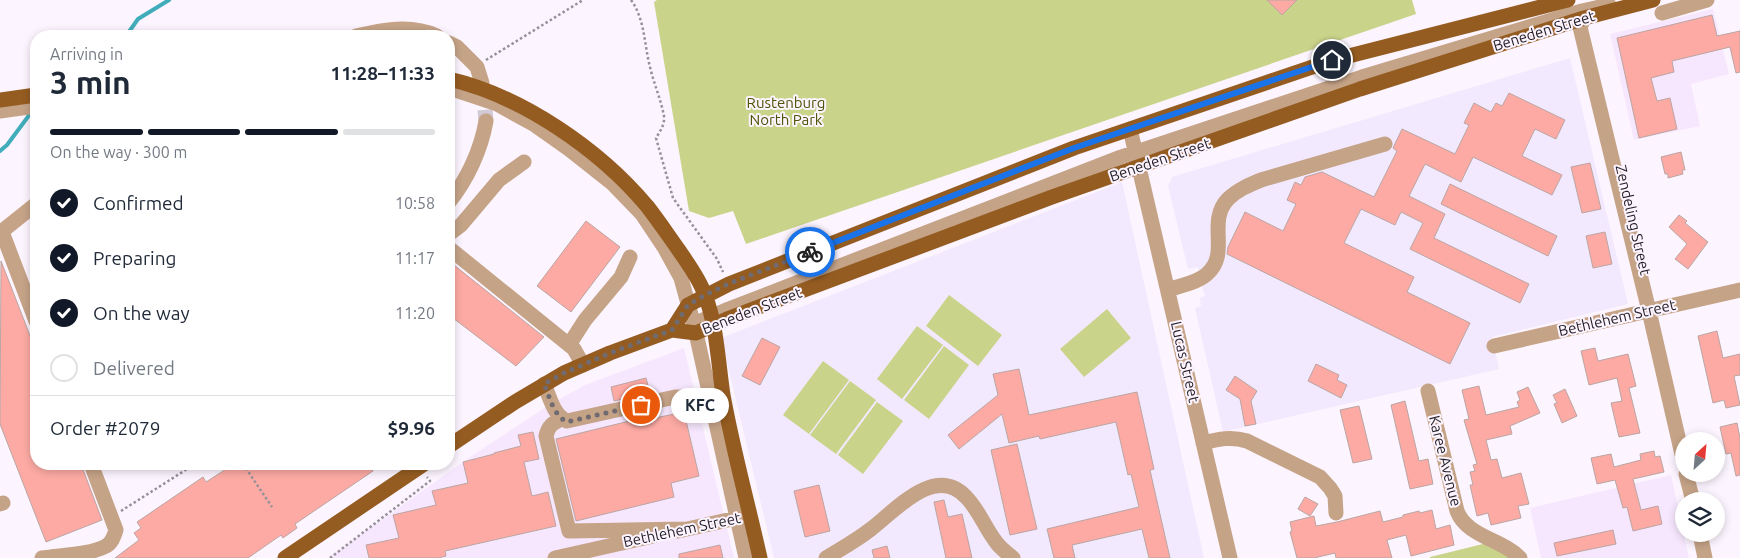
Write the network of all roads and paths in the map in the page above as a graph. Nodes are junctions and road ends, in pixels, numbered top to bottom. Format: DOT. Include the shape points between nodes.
graph roads {
  1 [pos="584,0"];
  2 [pos="631,0"];
  3 [pos="1568,0"];
  4 [pos="1602,0"];
  5 [pos="1625,0"];
  6 [pos="1653,0"];
  7 [pos="1707,0"];
  8 [pos="1584,9"];
  9 [pos="1662,13"];
  10 [pos="385,30"];
  11 [pos="417,30"];
  12 [pos="455,46"];
  13 [pos="477,66"];
  14 [pos="455,81"];
  15 [pos="482,83"];
  16 [pos="455,90"];
  17 [pos="30,96"];
  18 [pos="0,100"];
  19 [pos="30,107"];
  20 [pos="0,111"];
  21 [pos="486,121"];
  22 [pos="1130,129"];
  23 [pos="1385,144"];
  24 [pos="1138,159"];
  25 [pos="524,162"];
  26 [pos="455,194"];
  27 [pos="30,209"];
  28 [pos="455,229"];
  29 [pos="1,232"];
  30 [pos="455,253"];
  31 [pos="630,257"];
  32 [pos="728,284"];
  33 [pos="1168,290"];
  34 [pos="1740,290"];
  35 [pos="705,295"];
  36 [pos="30,305"];
  37 [pos="688,305"];
  38 [pos="1652,310"];
  39 [pos="712,322"];
  40 [pos="695,329"];
  41 [pos="672,330"];
  42 [pos="570,345"];
  43 [pos="1494,346"];
  44 [pos="583,365"];
  45 [pos="544,384"];
  46 [pos="1428,391"];
  47 [pos="718,397"];
  48 [pos="561,419"];
  49 [pos="1678,432"];
  50 [pos="1682,432"];
  51 [pos="455,442"];
  52 [pos="1203,443"];
  53 [pos="93,470"];
  54 [pos="186,470"];
  55 [pos="247,470"];
  56 [pos="415,470"];
  57 [pos="424,470"];
  58 [pos="272,508"];
  59 [pos="1336,513"];
  60 [pos="744,517"];
  61 [pos="112,518"];
  62 [pos="687,528"];
  63 [pos="1702,542"];
  64 [pos="1707,542"];
  65 [pos="42,558"];
  66 [pos="285,558"];
  67 [pos="330,558"];
  68 [pos="555,558"];
  69 [pos="746,558"];
  70 [pos="760,558"];
  71 [pos="826,558"];
  72 [pos="1013,558"];
  73 [pos="1230,558"];
  74 [pos="1520,558"];
  75 [pos="1705,558"];
  76 [pos="1710,558"];
  1 -- 13 [label="path"];
  2 -- 32 [label="path" via="641,19 649,66 664,118 656,138 672,198 717,259"];
  3 -- 22 [label="main road, Beneden Street" via="1332,60"];
  4 -- 8 [label="street"];
  5 -- 8 [label="street"];
  6 -- 8 [label="main road, Beneden Street"];
  7 -- 9 [label="street"];
  8 -- 24 [label="main road, Beneden Street" via="1360,90"];
  8 -- 38 [label="street, Zendeling Street"];
  10 -- 11 [label="street"];
  12 -- 13 [label="street"];
  13 -- 15 [label="street"];
  14 -- 35 [label="main road" via="494,93 539,116 620,177 647,206"];
  16 -- 37 [label="street" via="497,104 536,125 612,183 642,214 664,247 681,278"];
  17 -- 18 [label="main road"];
  19 -- 20 [label="street"];
  21 -- 26 [label="street" via="478,152"];
  22 -- 24 [label="street, Lucas Street"];
  22 -- 32 [label="main road, Beneden Street"];
  23 -- 33 [label="street" via="1242,188 1228,199 1220,211 1219,246 1213,267 1201,278"];
  24 -- 33 [label="street, Lucas Street"];
  24 -- 39 [label="street" via="1112,160 747,302"];
  25 -- 28 [label="street" via="498,180"];
  27 -- 29 [label="street"];
  29 -- 36 [label="street"];
  30 -- 42 [label="street"];
  31 -- 42 [label="street" via="621,277 585,320"];
  32 -- 35 [label="main road, Beneden Street"];
  33 -- 52 [label="street, Lucas Street"];
  34 -- 38 [label="street, Bethlehem Street"];
  35 -- 37 [label="main road, Beneden Street"];
  35 -- 39 [label="main road"];
  37 -- 40 [label="street"];
  37 -- 41 [label="main road, Beneden Street"];
  38 -- 43 [label="street, Bethlehem Street"];
  38 -- 49 [label="street"];
  38 -- 50 [label="street, Zendeling Street"];
  39 -- 40 [label="street"];
  39 -- 47 [label="main road"];
  40 -- 41 [label="main road, Beneden Street"];
  40 -- 47 [label="street"];
  41 -- 44 [label="main road, Beneden Street"];
  42 -- 44 [label="street"];
  44 -- 45 [label="main road, Beneden Street"];
  45 -- 48 [label="street"];
  45 -- 51 [label="main road, Beneden Street"];
  46 -- 74 [label="street, Karee Avenue" via="1461,520 1506,546"];
  47 -- 48 [label="street" via="675,397 567,422"];
  47 -- 60 [label="main road"];
  48 -- 62 [label="street" via="551,425 546,436 570,531"];
  52 -- 59 [label="street" via="1236,437 1320,477 1335,496"];
  52 -- 73 [label="street, Lucas Street"];
  53 -- 61 [label="street"];
  54 -- 61 [label="path"];
  55 -- 58 [label="path"];
  56 -- 66 [label="main road"];
  57 -- 67 [label="path" via="430,481"];
  60 -- 62 [label="street, Bethlehem Street"];
  60 -- 69 [label="street"];
  60 -- 70 [label="main road"];
  61 -- 65 [label="street" via="116,530 114,538 106,546"];
  62 -- 68 [label="street, Bethlehem Street"];
  63 -- 75 [label="street"];
  64 -- 76 [label="street"];
  71 -- 72 [label="street" via="930,486 958,490 996,543"];
}
